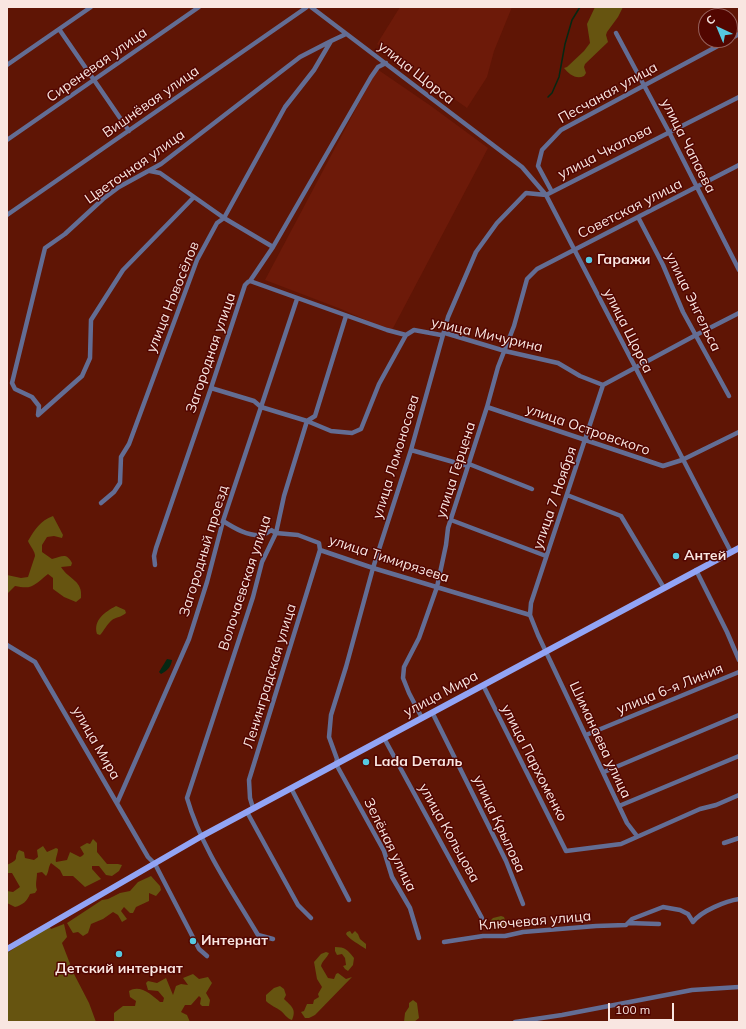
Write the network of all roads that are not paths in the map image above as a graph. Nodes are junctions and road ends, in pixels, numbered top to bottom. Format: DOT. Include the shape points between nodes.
graph roads {
  1 [pos="91,7"];
  2 [pos="200,7"];
  3 [pos="307,7"];
  4 [pos="311,7"];
  5 [pos="59,30"];
  6 [pos="616,32"];
  7 [pos="346,34"];
  8 [pos="332,41"];
  9 [pos="714,48"];
  10 [pos="386,63"];
  11 [pos="7,65"];
  12 [pos="94,80"];
  13 [pos="645,86"];
  14 [pos="739,98"];
  15 [pos="129,131"];
  16 [pos="670,132"];
  17 [pos="7,140"];
  18 [pos="161,164"];
  19 [pos="739,166"];
  20 [pos="150,171"];
  21 [pos="160,172"];
  22 [pos="697,187"];
  23 [pos="552,192"];
  24 [pos="546,195"];
  25 [pos="194,197"];
  26 [pos="7,215"];
  27 [pos="638,217"];
  28 [pos="224,218"];
  29 [pos="274,247"];
  30 [pos="574,250"];
  31 [pos="739,270"];
  32 [pos="250,281"];
  33 [pos="297,299"];
  34 [pos="739,313"];
  35 [pos="346,316"];
  36 [pos="445,333"];
  37 [pos="406,335"];
  38 [pos="696,335"];
  39 [pos="504,351"];
  40 [pos="636,368"];
  41 [pos="603,385"];
  42 [pos="211,388"];
  43 [pos="729,396"];
  44 [pos="261,407"];
  45 [pos="487,407"];
  46 [pos="307,421"];
  47 [pos="739,432"];
  48 [pos="585,441"];
  49 [pos="411,450"];
  50 [pos="682,460"];
  51 [pos="469,464"];
  52 [pos="532,489"];
  53 [pos="567,495"];
  54 [pos="101,503"];
  55 [pos="451,520"];
  56 [pos="223,521"];
  57 [pos="276,532"];
  58 [pos="739,548"];
  59 [pos="320,550"];
  60 [pos="731,552"];
  61 [pos="546,556"];
  62 [pos="155,566"];
  63 [pos="373,568"];
  64 [pos="696,570"];
  65 [pos="437,587"];
  66 [pos="664,588"];
  67 [pos="530,615"];
  68 [pos="7,645"];
  69 [pos="546,651"];
  70 [pos="739,660"];
  71 [pos="739,672"];
  72 [pos="483,685"];
  73 [pos="432,712"];
  74 [pos="739,715"];
  75 [pos="422,718"];
  76 [pos="586,735"];
  77 [pos="384,738"];
  78 [pos="739,756"];
  79 [pos="336,764"];
  80 [pos="604,772"];
  81 [pos="291,788"];
  82 [pos="739,795"];
  83 [pos="117,803"];
  84 [pos="619,806"];
  85 [pos="253,808"];
  86 [pos="247,812"];
  87 [pos="202,836"];
  88 [pos="637,836"];
  89 [pos="739,838"];
  90 [pos="724,843"];
  91 [pos="155,864"];
  92 [pos="739,899"];
  93 [pos="349,900"];
  94 [pos="523,904"];
  95 [pos="311,918"];
  96 [pos="482,918"];
  97 [pos="628,923"];
  98 [pos="659,924"];
  99 [pos="420,938"];
  100 [pos="272,939"];
  101 [pos="444,942"];
  102 [pos="7,948"];
  103 [pos="207,956"];
  104 [pos="739,987"];
  105 [pos="515,1022"];
  1 -- 5 [label="street"];
  2 -- 12 [label="street, Сиреневая улица"];
  3 -- 15 [label="street, Вишнёвая улица"];
  4 -- 7 [label="street, улица Щорса"];
  5 -- 11 [label="street"];
  5 -- 12 [label="street"];
  6 -- 13 [label="street, улица Чапаева"];
  7 -- 8 [label="street"];
  7 -- 10 [label="street, улица Щорса"];
  8 -- 18 [label="street, Цветочная улица" via="300,57"];
  8 -- 28 [label="street, улица Новосёлов" via="314,70 285,107"];
  9 -- 13 [label="street, Песчаная улица"];
  10 -- 24 [label="street, улица Щорса" via="522,167"];
  10 -- 29 [label="street, Загородная улица" via="378,67 371,77"];
  12 -- 15 [label="street"];
  12 -- 17 [label="street, Сиреневая улица"];
  13 -- 16 [label="street, улица Чапаева"];
  13 -- 23 [label="street, Песчаная улица" via="561,130 542,150 538,166"];
  14 -- 16 [label="street, улица Чкалова"];
  15 -- 26 [label="street, Вишнёвая улица"];
  16 -- 22 [label="street, улица Чапаева"];
  16 -- 23 [label="street, улица Чкалова"];
  18 -- 20 [label="street, Цветочная улица"];
  18 -- 21 [label="street"];
  19 -- 22 [label="street, Советская улица"];
  20 -- 21 [label="street"];
  20 -- 25 [label="street, Цветочная улица" via="119,187 45,248 12,383 15,389 32,397 39,406 38,415 82,376 90,358 92,320 124,270"];
  21 -- 25 [label="street"];
  22 -- 27 [label="street, Советская улица"];
  22 -- 31 [label="street, улица Чапаева"];
  23 -- 24 [label="street, улица Чкалова"];
  24 -- 30 [label="street, улица Щорса"];
  24 -- 36 [label="street, улица Ломоносова" via="526,193 497,223 476,252 448,317"];
  25 -- 28 [label="street"];
  27 -- 30 [label="street, Советская улица"];
  27 -- 38 [label="street, улица Энгельса"];
  28 -- 29 [label="street"];
  28 -- 54 [label="street, улица Новосёлов" via="218,223 197,260 129,444 121,457 120,483"];
  29 -- 32 [label="street, Загородная улица"];
  30 -- 39 [label="street, улица Герцена" via="537,269 527,279"];
  30 -- 40 [label="street, улица Щорса"];
  32 -- 33 [label="street, улица Мичурина"];
  32 -- 42 [label="street, Загородная улица" via="245,285"];
  33 -- 35 [label="street, улица Мичурина"];
  33 -- 44 [label="street, Загородный проезд"];
  34 -- 38 [label="street"];
  35 -- 37 [label="street, улица Мичурина"];
  35 -- 46 [label="street, Волочаевская улица" via="315,416"];
  36 -- 37 [label="street, улица Мичурина" via="441,335 414,330"];
  36 -- 39 [label="street, улица Мичурина"];
  36 -- 49 [label="street, улица Ломоносова"];
  37 -- 46 [label="street" via="379,384 361,429 352,433 342,433"];
  38 -- 40 [label="street"];
  38 -- 43 [label="street, улица Энгельса"];
  39 -- 41 [label="street, улица Мичурина" via="558,363 580,376"];
  39 -- 45 [label="street, улица Герцена"];
  40 -- 41 [label="street"];
  40 -- 50 [label="street, улица Щорса"];
  41 -- 48 [label="street, улица 7 Ноября"];
  42 -- 44 [label="street" via="254,402"];
  42 -- 62 [label="street, Загородная улица" via="156,548"];
  44 -- 46 [label="street"];
  44 -- 56 [label="street, Загородный проезд"];
  45 -- 48 [label="street, улица Островского"];
  45 -- 51 [label="street, улица Герцена"];
  46 -- 57 [label="street, Волочаевская улица"];
  47 -- 50 [label="street, улица Островского"];
  48 -- 50 [label="street, улица Островского" via="663,466"];
  48 -- 53 [label="street, улица 7 Ноября"];
  49 -- 51 [label="street" via="464,465"];
  49 -- 63 [label="street, улица Ломоносова"];
  50 -- 60 [label="street, улица Щорса"];
  51 -- 52 [label="street"];
  51 -- 55 [label="street, улица Герцена"];
  53 -- 61 [label="street, улица 7 Ноября"];
  53 -- 66 [label="street" via="621,516"];
  55 -- 61 [label="street"];
  55 -- 65 [label="street, улица Герцена"];
  56 -- 57 [label="street, улица Тимирязева" via="250,534 263,535 272,530"];
  56 -- 83 [label="street, Загородный проезд" via="189,639"];
  57 -- 59 [label="street, улица Тимирязева" via="312,540 319,543"];
  57 -- 87 [label="street, Волочаевская улица" via="262,562 253,597 186,798"];
  58 -- 60 [label="main road, улица Мира"];
  59 -- 63 [label="street, улица Тимирязева"];
  59 -- 85 [label="street, Ленинградская улица" via="249,780"];
  60 -- 64 [label="main road, улица Мира"];
  61 -- 67 [label="street, улица 7 Ноября" via="531,603"];
  63 -- 65 [label="street, улица Тимирязева"];
  63 -- 79 [label="street, улица Ломоносова" via="331,715 329,737 337,759"];
  64 -- 66 [label="main road, улица Мира"];
  64 -- 70 [label="street"];
  65 -- 67 [label="street, улица Тимирязева"];
  65 -- 75 [label="street, улица Герцена" via="404,667 403,678"];
  66 -- 69 [label="main road, улица Мира"];
  67 -- 69 [label="street"];
  68 -- 83 [label="street, улица Мира" via="35,662"];
  69 -- 72 [label="main road, улица Мира"];
  69 -- 76 [label="street, Шиманаева улица"];
  71 -- 76 [label="street, улица 6-я Линия"];
  72 -- 73 [label="main road, улица Мира"];
  72 -- 88 [label="street, улица Пархоменко" via="566,851 621,844"];
  73 -- 75 [label="main road, улица Мира"];
  73 -- 94 [label="street, улица Крылова" via="506,861"];
  74 -- 80 [label="street"];
  75 -- 77 [label="main road, улица Мира"];
  76 -- 80 [label="street, Шиманаева улица"];
  77 -- 79 [label="main road, улица Мира"];
  77 -- 96 [label="street, улица Кольцова"];
  78 -- 84 [label="street"];
  79 -- 81 [label="main road, улица Мира"];
  79 -- 99 [label="street, Зелёная улица" via="384,851 392,877 410,908"];
  80 -- 84 [label="street, Шиманаева улица"];
  81 -- 85 [label="main road, улица Мира"];
  81 -- 93 [label="street"];
  82 -- 88 [label="street"];
  83 -- 91 [label="street, улица Мира" via="148,857"];
  84 -- 88 [label="street, Шиманаева улица"];
  85 -- 86 [label="main road, улица Мира"];
  86 -- 87 [label="main road, улица Мира"];
  86 -- 95 [label="street" via="298,905"];
  87 -- 91 [label="main road, улица Мира"];
  87 -- 100 [label="street, Волочаевская улица" via="258,935"];
  89 -- 90 [label="street"];
  91 -- 102 [label="main road, улица Мира"];
  91 -- 103 [label="street" via="199,949"];
  92 -- 97 [label="street, Ключевая улица" via="715,907 697,917 694,922 688,914 680,910 663,907"];
  97 -- 98 [label="street, Ключевая улица"];
  97 -- 101 [label="street, Ключевая улица"];
  104 -- 105 [label="street" via="692,990"];
}
